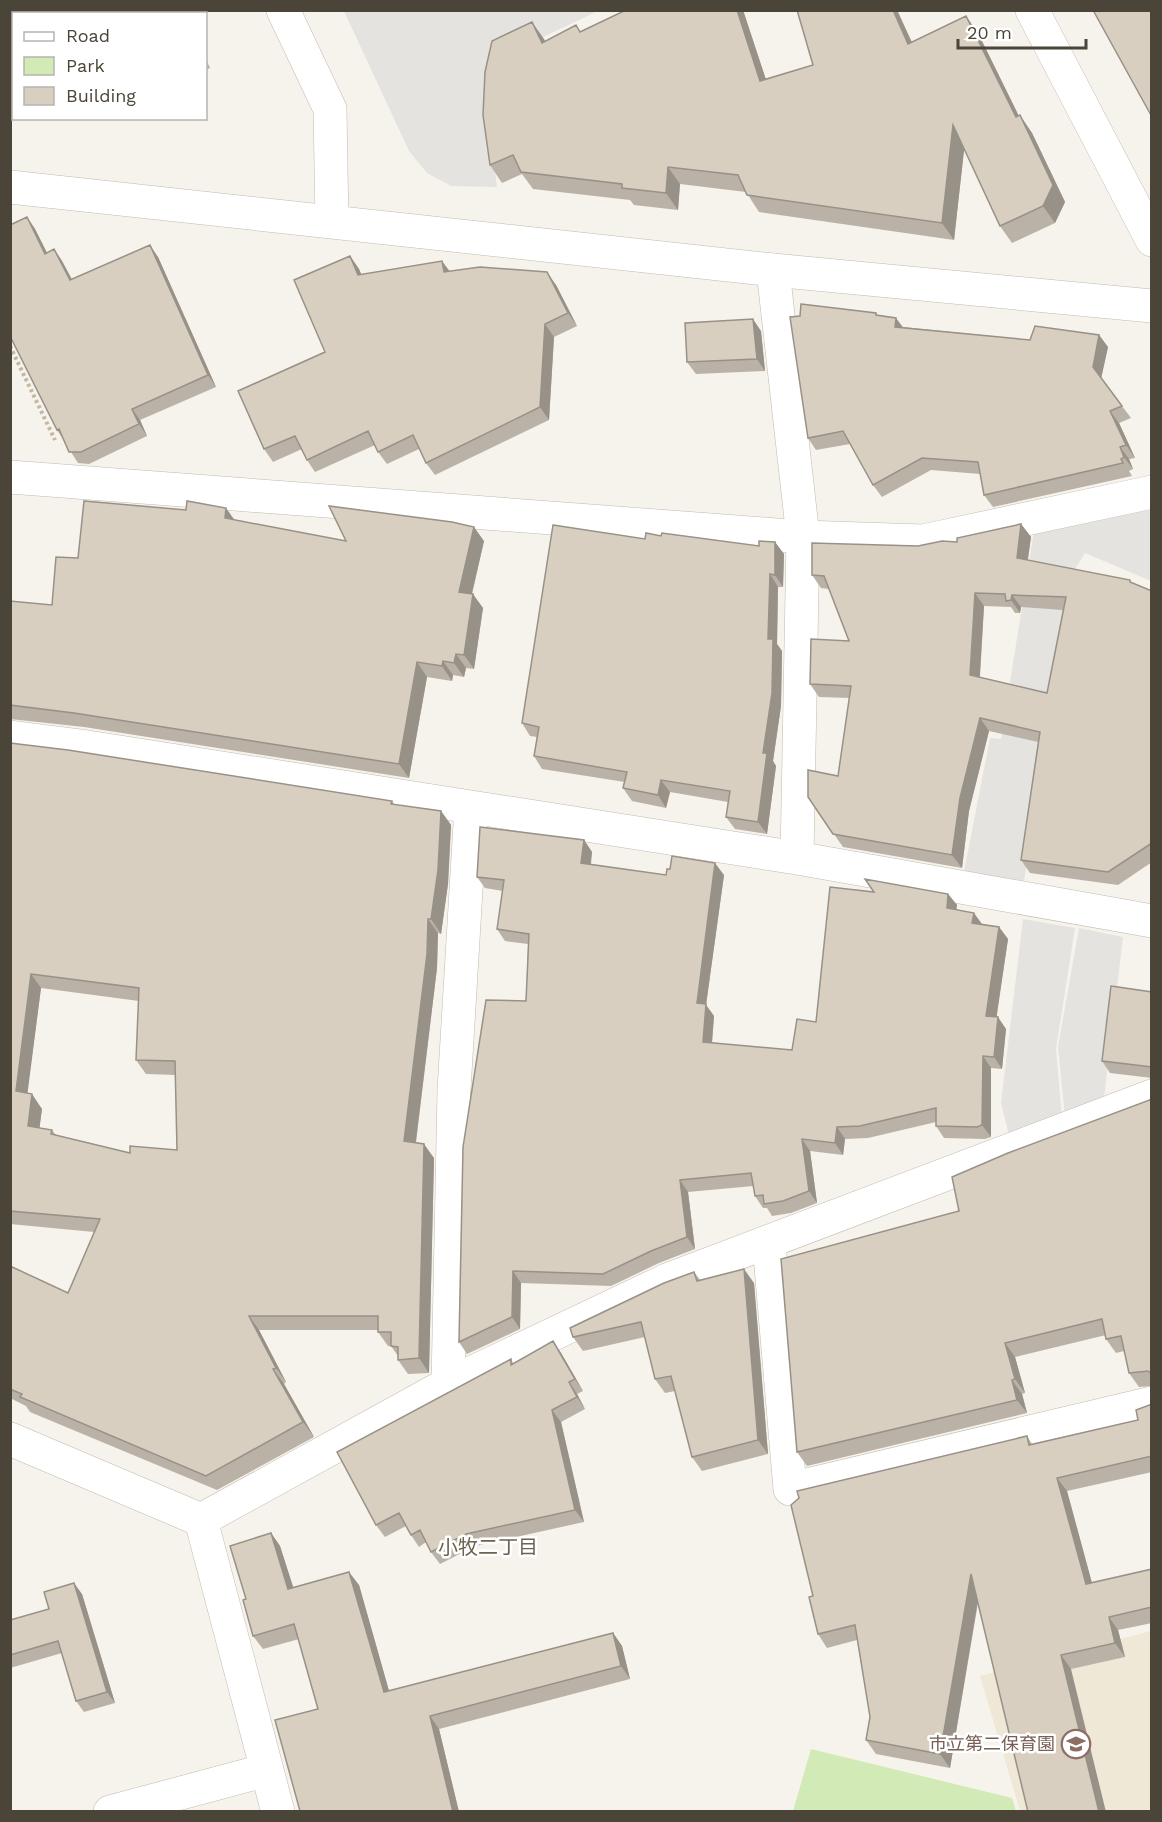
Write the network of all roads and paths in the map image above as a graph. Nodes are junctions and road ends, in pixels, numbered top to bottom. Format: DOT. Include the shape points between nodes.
graph roads {
  1 [pos="284,10"];
  2 [pos="1032,10"];
  3 [pos="10,187"];
  4 [pos="332,222"];
  5 [pos="1152,240"];
  6 [pos="773,270"];
  7 [pos="1152,306"];
  8 [pos="10,346"];
  9 [pos="10,477"];
  10 [pos="75,482"];
  11 [pos="1152,492"];
  12 [pos="803,537"];
  13 [pos="10,737"];
  14 [pos="471,807"];
  15 [pos="797,858"];
  16 [pos="1152,921"];
  17 [pos="1152,1096"];
  18 [pos="769,1243"];
  19 [pos="448,1384"];
  20 [pos="1152,1403"];
  21 [pos="10,1439"];
  22 [pos="201,1520"];
  23 [pos="267,1770"];
  24 [pos="110,1812"];
  25 [pos="278,1812"];
  1 -- 4 [label="street" via="330,110"];
  2 -- 5 [label="street"];
  3 -- 4 [label="street"];
  4 -- 6 [label="street"];
  6 -- 7 [label="street"];
  6 -- 12 [label="street"];
  8 -- 10 [label="path"];
  9 -- 10 [label="street"];
  10 -- 12 [label="street"];
  11 -- 12 [label="street" via="923,541"];
  12 -- 15 [label="street"];
  13 -- 14 [label="street"];
  14 -- 15 [label="street"];
  14 -- 19 [label="street" via="454,1090"];
  15 -- 16 [label="street"];
  17 -- 18 [label="street"];
  18 -- 19 [label="street" via="668,1280"];
  18 -- 20 [label="street" via="790,1489"];
  19 -- 22 [label="street"];
  21 -- 22 [label="street"];
  22 -- 23 [label="street"];
  23 -- 24 [label="street"];
  23 -- 25 [label="street"];
}
